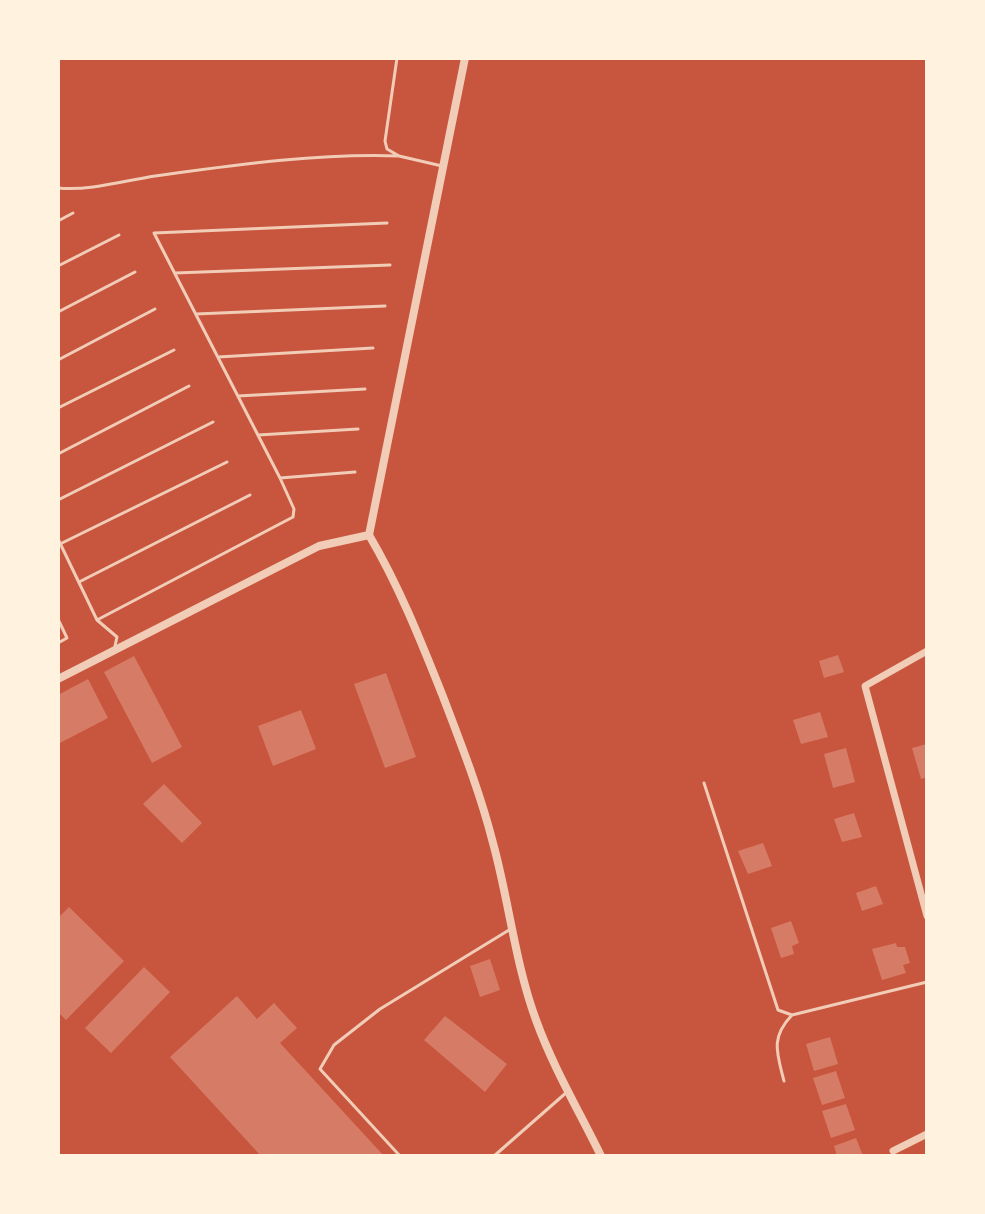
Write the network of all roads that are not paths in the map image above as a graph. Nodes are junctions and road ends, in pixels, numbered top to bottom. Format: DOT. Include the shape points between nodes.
graph roads {
  1 [pos="397,58"];
  2 [pos="465,58"];
  3 [pos="399,156"];
  4 [pos="442,166"];
  5 [pos="58,188"];
  6 [pos="73,213"];
  7 [pos="58,221"];
  8 [pos="387,223"];
  9 [pos="119,235"];
  10 [pos="390,265"];
  11 [pos="58,266"];
  12 [pos="135,272"];
  13 [pos="175,273"];
  14 [pos="385,306"];
  15 [pos="155,309"];
  16 [pos="58,312"];
  17 [pos="196,314"];
  18 [pos="373,348"];
  19 [pos="174,350"];
  20 [pos="218,357"];
  21 [pos="58,360"];
  22 [pos="189,386"];
  23 [pos="365,389"];
  24 [pos="238,396"];
  25 [pos="58,408"];
  26 [pos="213,422"];
  27 [pos="358,429"];
  28 [pos="258,435"];
  29 [pos="58,454"];
  30 [pos="227,462"];
  31 [pos="355,472"];
  32 [pos="280,478"];
  33 [pos="250,495"];
  34 [pos="58,500"];
  35 [pos="369,535"];
  36 [pos="59,542"];
  37 [pos="79,582"];
  38 [pos="58,619"];
  39 [pos="97,620"];
  40 [pos="58,643"];
  41 [pos="115,650"];
  42 [pos="927,651"];
  43 [pos="58,679"];
  44 [pos="704,783"];
  45 [pos="927,916"];
  46 [pos="512,928"];
  47 [pos="927,982"];
  48 [pos="792,1015"];
  49 [pos="784,1081"];
  50 [pos="567,1092"];
  51 [pos="927,1134"];
  52 [pos="893,1151"];
  53 [pos="400,1156"];
  54 [pos="494,1156"];
  55 [pos="601,1156"];
  1 -- 3 [label="lane" via="385,141"];
  2 -- 4 [label="street"];
  3 -- 4 [label="lane"];
  3 -- 5 [label="lane" via="263,163"];
  4 -- 35 [label="street"];
  6 -- 7 [label="lane"];
  8 -- 13 [label="lane" via="154,233"];
  9 -- 11 [label="lane"];
  10 -- 13 [label="lane"];
  12 -- 16 [label="lane"];
  13 -- 17 [label="lane"];
  14 -- 17 [label="lane"];
  15 -- 21 [label="lane"];
  17 -- 20 [label="lane"];
  18 -- 20 [label="lane"];
  19 -- 25 [label="lane"];
  20 -- 24 [label="lane"];
  22 -- 29 [label="lane"];
  23 -- 24 [label="lane"];
  24 -- 28 [label="lane"];
  26 -- 34 [label="lane"];
  27 -- 28 [label="lane"];
  28 -- 32 [label="lane"];
  30 -- 36 [label="lane"];
  31 -- 32 [label="lane"];
  32 -- 39 [label="lane" via="293,517"];
  33 -- 37 [label="lane"];
  35 -- 41 [label="street" via="319,546"];
  35 -- 46 [label="street" via="412,618 470,769"];
  36 -- 37 [label="lane"];
  37 -- 39 [label="lane"];
  38 -- 40 [label="lane" via="67,638"];
  39 -- 41 [label="lane" via="117,637"];
  41 -- 43 [label="street"];
  42 -- 45 [label="street" via="865,686"];
  44 -- 48 [label="lane" via="778,1010"];
  46 -- 50 [label="street" via="535,1019"];
  46 -- 53 [label="lane" via="380,1009 334,1045 320,1069"];
  47 -- 48 [label="lane"];
  48 -- 49 [label="lane" via="780,1027 775,1047"];
  50 -- 54 [label="lane"];
  50 -- 55 [label="street"];
  51 -- 52 [label="street"];
}
